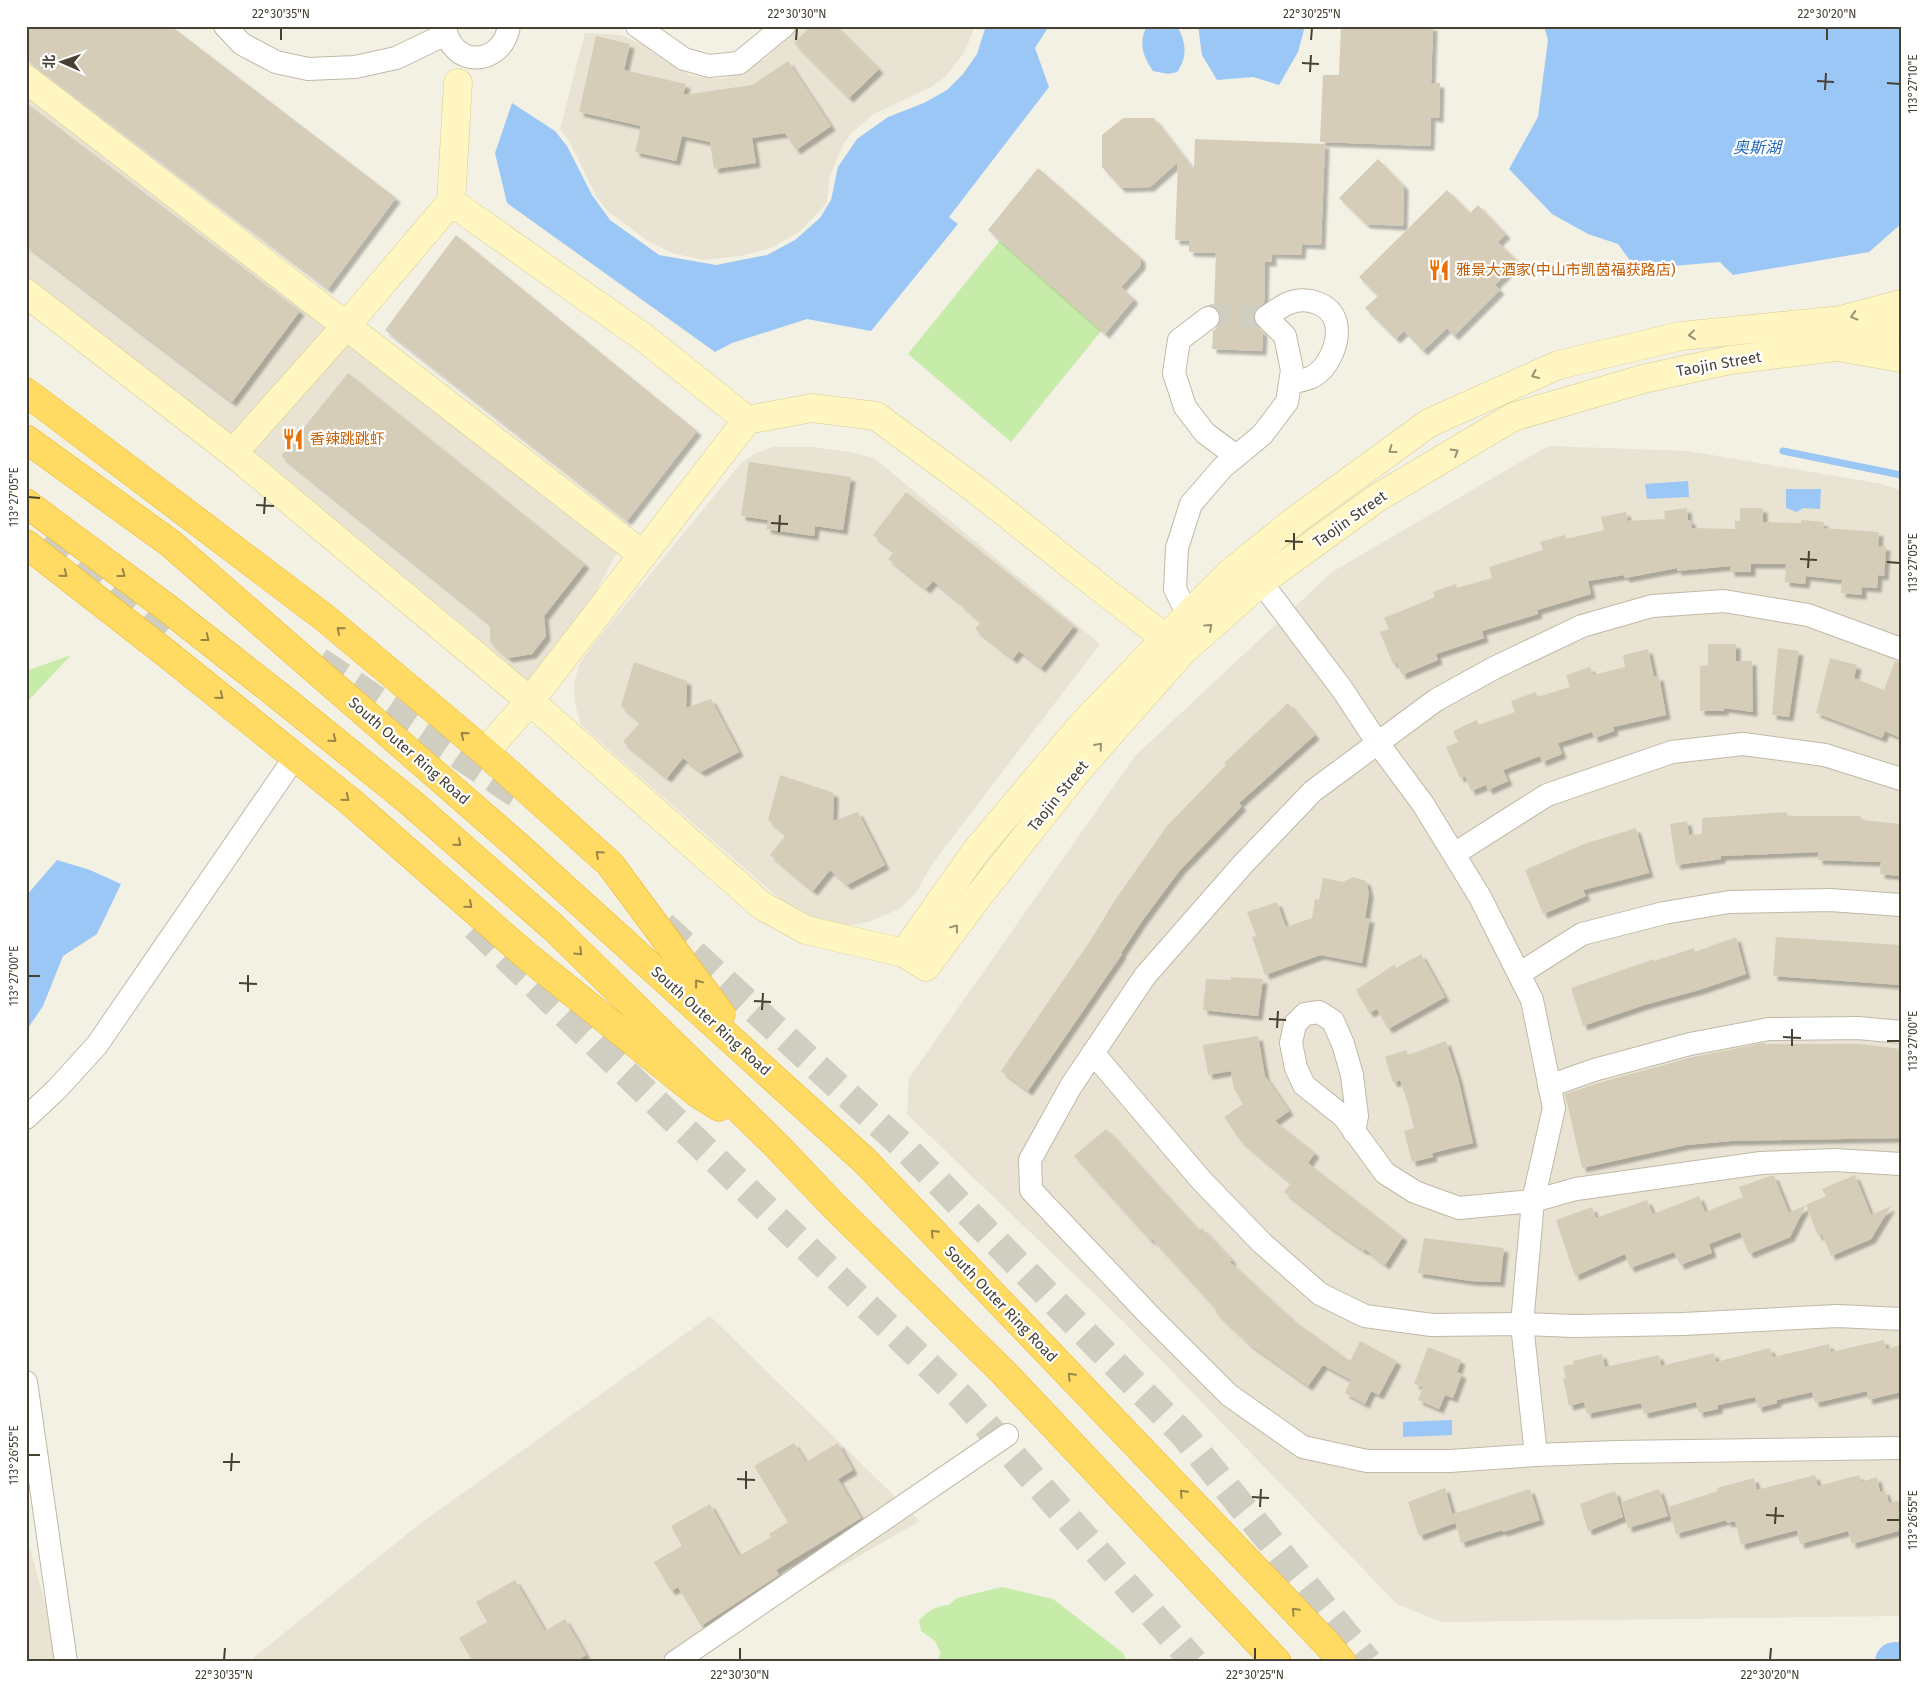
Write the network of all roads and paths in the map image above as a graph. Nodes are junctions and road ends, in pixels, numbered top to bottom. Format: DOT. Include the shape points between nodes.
graph roads {
  1 [pos="225,26"];
  2 [pos="509,26"];
  3 [pos="637,26"];
  4 [pos="784,26"];
  5 [pos="445,30"];
  6 [pos="462,54"];
  7 [pos="26,79"];
  8 [pos="458,83"];
  9 [pos="451,202"];
  10 [pos="26,293"];
  11 [pos="1901,304"];
  12 [pos="1208,318"];
  13 [pos="346,326"];
  14 [pos="1901,328"];
  15 [pos="1836,347"];
  16 [pos="1901,358"];
  17 [pos="1290,383"];
  18 [pos="26,392"];
  19 [pos="747,420"];
  20 [pos="26,439"];
  21 [pos="233,453"];
  22 [pos="1236,456"];
  23 [pos="26,503"];
  24 [pos="26,544"];
  25 [pos="643,555"];
  26 [pos="1261,582"];
  27 [pos="1188,615"];
  28 [pos="1175,644"];
  29 [pos="1901,649"];
  30 [pos="530,701"];
  31 [pos="1377,742"];
  32 [pos="485,752"];
  33 [pos="295,757"];
  34 [pos="1901,779"];
  35 [pos="1454,854"];
  36 [pos="1901,904"];
  37 [pos="1519,974"];
  38 [pos="1901,1032"];
  39 [pos="1093,1053"];
  40 [pos="758,1064"];
  41 [pos="1549,1086"];
  42 [pos="26,1118"];
  43 [pos="1354,1132"];
  44 [pos="778,1146"];
  45 [pos="1901,1164"];
  46 [pos="1533,1201"];
  47 [pos="1901,1319"];
  48 [pos="1522,1324"];
  49 [pos="27,1393"];
  50 [pos="1007,1434"];
  51 [pos="1901,1448"];
  52 [pos="1536,1455"];
  53 [pos="1336,1654"];
  54 [pos="66,1662"];
  55 [pos="675,1662"];
  56 [pos="1277,1662"];
  1 -- 5 [label="street" via="242,44 276,62 308,69 356,67 396,58"];
  2 -- 6 [label="street" via="502,46 493,53 473,58"];
  3 -- 4 [label="street" via="684,59 709,66 739,63"];
  5 -- 6 [label="street" via="455,49"];
  6 -- 8 [label="street"];
  7 -- 13 [label="street"];
  8 -- 9 [label="street"];
  9 -- 13 [label="street"];
  9 -- 19 [label="street" via="643,337"];
  10 -- 21 [label="street"];
  11 -- 27 [label="street, one-way" via="1841,320 1681,336 1558,365 1429,424 1293,522 1230,573"];
  12 -- 22 [label="street" via="1179,340 1174,372 1185,407 1205,433"];
  13 -- 21 [label="street"];
  13 -- 25 [label="street"];
  14 -- 15 [label="street, Taojin Street"];
  15 -- 16 [label="street"];
  26 -- 15 [label="street, Taojin Street, one-way" via="1377,498 1513,418 1643,378 1730,360"];
  17 -- 22 [label="street" via="1287,402 1262,435"];
  32 -- 18 [label="highway, one-way" via="326,618"];
  19 -- 25 [label="street"];
  19 -- 28 [label="street" via="812,408 876,416"];
  20 -- 40 [label="highway, South Outer Ring Road" via="170,543 520,848"];
  21 -- 30 [label="street"];
  22 -- 27 [label="street" via="1191,504 1177,548 1175,589"];
  23 -- 44 [label="highway, one-way" via="167,608 409,801 554,928"];
  24 -- 33 [label="highway, one-way"];
  25 -- 30 [label="street"];
  28 -- 26 [label="street, Taojin Street, one-way"];
  26 -- 31 [label="street" via="1342,689"];
  27 -- 28 [label="street"];
  28 -- 30 [label="street" via="1081,726 976,851 915,960 806,930 761,905"];
  29 -- 31 [label="street" via="1808,615 1724,601 1652,606 1582,626 1496,667 1436,700"];
  30 -- 32 [label="street"];
  31 -- 35 [label="street" via="1423,804"];
  31 -- 39 [label="street" via="1313,791 1244,863 1145,976"];
  40 -- 32 [label="highway, one-way" via="610,864"];
  33 -- 42 [label="street" via="96,1045"];
  33 -- 44 [label="highway, one-way" via="522,952 697,1093"];
  34 -- 35 [label="street" via="1825,755 1743,744 1672,752 1547,795"];
  35 -- 37 [label="street"];
  36 -- 37 [label="street" via="1830,900 1729,902 1664,913 1582,934"];
  37 -- 41 [label="street" via="1532,1000"];
  38 -- 41 [label="street" via="1858,1028 1769,1029 1690,1044"];
  39 -- 48 [label="street" via="1202,1181 1262,1243 1320,1294 1365,1316 1432,1325"];
  39 -- 52 [label="street" via="1030,1160 1031,1190 1230,1395 1303,1447 1367,1460 1450,1461"];
  53 -- 40 [label="highway, South Outer Ring Road, one-way" via="865,1161"];
  41 -- 46 [label="street" via="1554,1108"];
  43 -- 43 [label="street" via="1344,1117 1304,1085 1296,1068 1292,1042 1295,1024 1305,1014 1319,1012 1333,1021 1343,1044 1352,1075 1357,1116"];
  43 -- 46 [label="street" via="1385,1173 1415,1192 1459,1208"];
  44 -- 56 [label="highway" via="833,1205 1004,1373"];
  45 -- 46 [label="street" via="1835,1160 1761,1163 1576,1189"];
  46 -- 48 [label="street"];
  47 -- 48 [label="street" via="1837,1316 1683,1324"];
  48 -- 52 [label="street"];
  49 -- 54 [label="street"];
  50 -- 55 [label="street"];
  51 -- 52 [label="street"];
}
